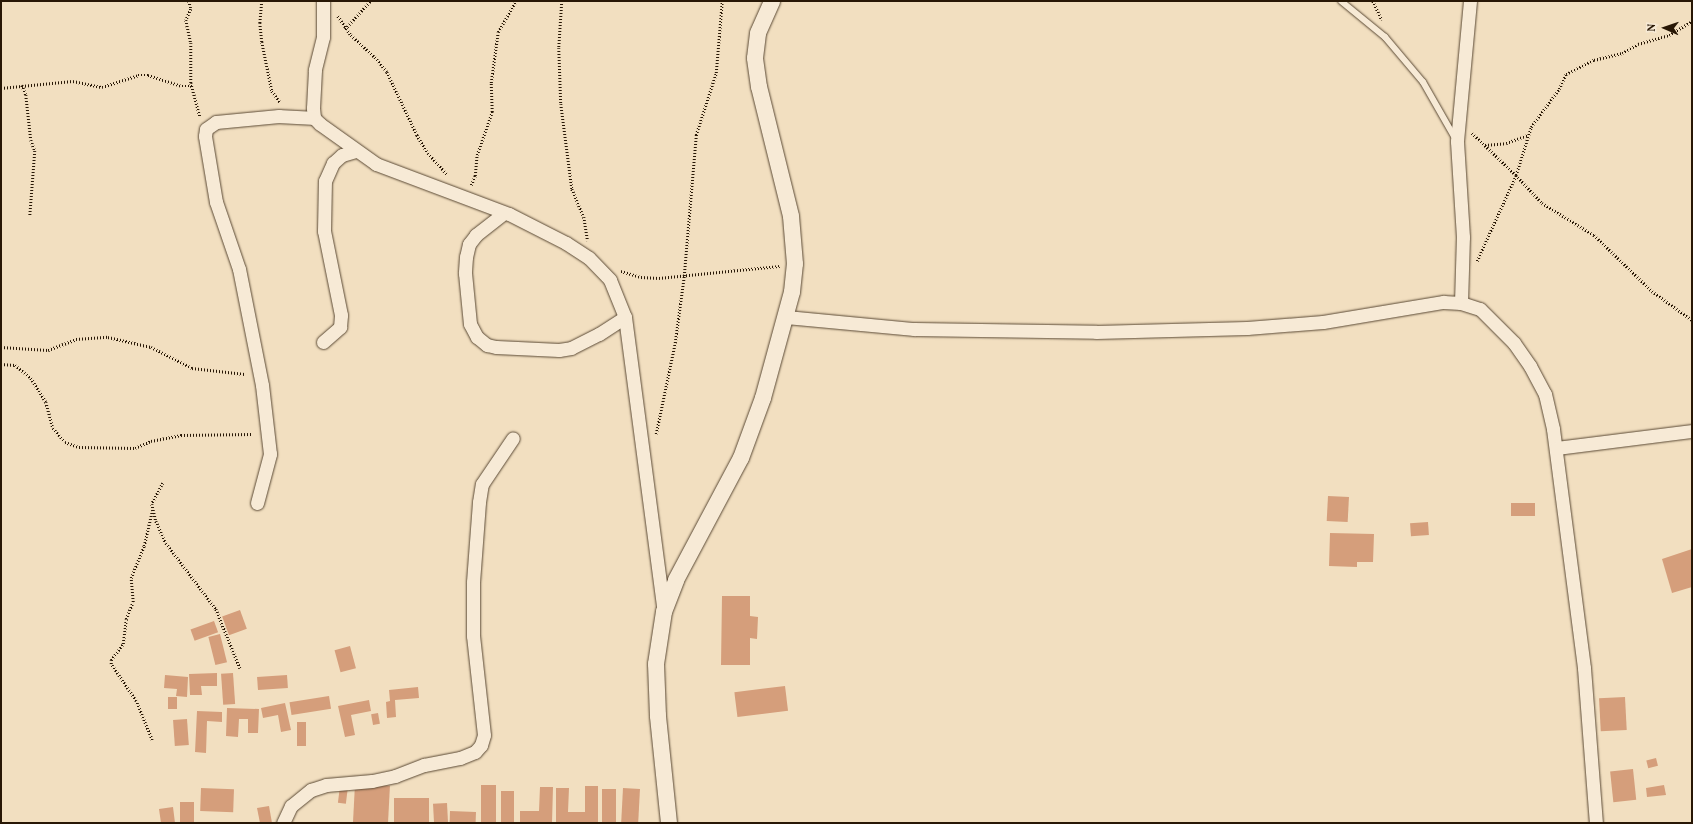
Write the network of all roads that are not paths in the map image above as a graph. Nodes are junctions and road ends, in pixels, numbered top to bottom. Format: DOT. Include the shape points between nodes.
graph roads {
  1 [pos="323,1"];
  2 [pos="772,1"];
  3 [pos="1342,1"];
  4 [pos="1470,1"];
  5 [pos="314,118"];
  6 [pos="1457,141"];
  7 [pos="356,151"];
  8 [pos="504,213"];
  9 [pos="1461,303"];
  10 [pos="625,317"];
  11 [pos="786,317"];
  12 [pos="323,342"];
  13 [pos="1692,431"];
  14 [pos="513,438"];
  15 [pos="1557,448"];
  16 [pos="256,502"];
  17 [pos="664,612"];
  18 [pos="283,823"];
  19 [pos="669,823"];
  20 [pos="1596,823"];
  1 -- 5 [label="street" via="323,37 316,70"];
  2 -- 11 [label="street" via="758,33 755,58 759,87 791,216 795,264"];
  3 -- 6 [label="lane" via="1385,37 1423,82"];
  4 -- 6 [label="street"];
  5 -- 7 [label="street"];
  5 -- 16 [label="street" via="290,116 216,122 206,128 216,202 239,269 260,375 268,434 269,465"];
  6 -- 9 [label="street" via="1463,237"];
  7 -- 8 [label="street" via="376,164 468,197"];
  7 -- 12 [label="street" via="342,155 333,163 325,181 324,231 341,315 340,327"];
  8 -- 10 [label="street" via="566,243 592,260 610,280"];
  8 -- 10 [label="street" via="476,235 466,257 470,324 477,336 487,345 559,350 571,348"];
  9 -- 11 [label="street" via="1444,302 1323,322 1255,327 1096,332 914,329"];
  9 -- 15 [label="street" via="1480,309 1514,343 1545,394"];
  10 -- 17 [label="street"];
  11 -- 17 [label="street" via="763,398 741,458 676,580"];
  13 -- 15 [label="street"];
  14 -- 18 [label="street" via="482,484 479,502 473,582 473,636 484,728 481,745 475,752 460,758 424,765 396,776 326,785 311,790 291,806"];
  15 -- 20 [label="street" via="1584,668"];
  17 -- 19 [label="street" via="656,664 658,716"];
}
